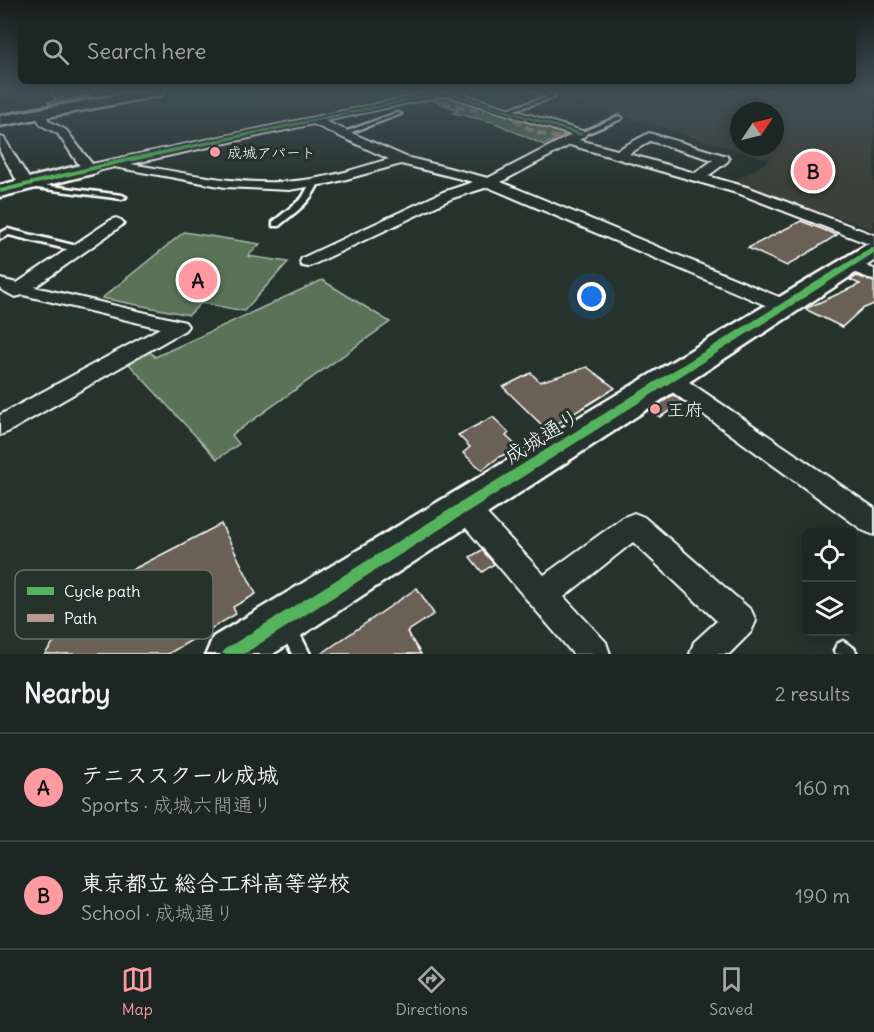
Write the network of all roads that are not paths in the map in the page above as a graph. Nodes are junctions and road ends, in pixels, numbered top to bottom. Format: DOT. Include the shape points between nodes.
graph roads {
  1 [pos="45,123"];
  2 [pos="308,123"];
  3 [pos="318,123"];
  4 [pos="374,123"];
  5 [pos="539,123"];
  6 [pos="609,123"];
  7 [pos="342,134"];
  8 [pos="575,138"];
  9 [pos="0,141"];
  10 [pos="618,155"];
  11 [pos="401,160"];
  12 [pos="114,163"];
  13 [pos="89,169"];
  14 [pos="698,177"];
  15 [pos="315,182"];
  16 [pos="488,182"];
  17 [pos="26,184"];
  18 [pos="0,191"];
  19 [pos="122,197"];
  20 [pos="116,223"];
  21 [pos="276,225"];
  22 [pos="0,236"];
  23 [pos="78,249"];
  24 [pos="868,258"];
  25 [pos="308,262"];
  26 [pos="0,284"];
  27 [pos="22,290"];
  28 [pos="0,298"];
  29 [pos="784,306"];
  30 [pos="668,378"];
  31 [pos="0,426"];
  32 [pos="464,507"];
  33 [pos="874,523"];
  34 [pos="542,596"];
  35 [pos="284,620"];
  36 [pos="230,654"];
  37 [pos="301,654"];
  38 [pos="594,654"];
  39 [pos="706,654"];
  1 -- 13 [label="street" via="62,132"];
  2 -- 12 [label="street"];
  3 -- 7 [label="street"];
  4 -- 7 [label="lane"];
  5 -- 8 [label="street"];
  6 -- 8 [label="lane"];
  7 -- 11 [label="street"];
  8 -- 10 [label="street"];
  8 -- 16 [label="street"];
  9 -- 17 [label="street"];
  10 -- 14 [label="street"];
  10 -- 14 [label="street" via="649,136 723,159"];
  11 -- 15 [label="street"];
  11 -- 16 [label="street"];
  12 -- 13 [label="street"];
  12 -- 15 [label="street" via="234,183 290,186"];
  13 -- 17 [label="street"];
  14 -- 24 [label="street" via="745,191"];
  15 -- 21 [label="lane" via="298,206"];
  16 -- 25 [label="street" via="448,195"];
  16 -- 29 [label="street"];
  17 -- 18 [label="street"];
  17 -- 19 [label="lane"];
  20 -- 23 [label="street"];
  22 -- 23 [label="lane" via="8,232"];
  23 -- 27 [label="street"];
  24 -- 29 [label="street, 成城通り"];
  26 -- 27 [label="street"];
  27 -- 28 [label="street"];
  27 -- 31 [label="street" via="178,326"];
  29 -- 30 [label="street, 成城通り"];
  30 -- 32 [label="street, 成城通り"];
  30 -- 33 [label="street"];
  32 -- 34 [label="street"];
  32 -- 35 [label="street, 成城通り"];
  34 -- 38 [label="street"];
  34 -- 39 [label="street" via="634,525 740,621"];
  35 -- 36 [label="street, 成城通り"];
  35 -- 37 [label="lane"];
}
